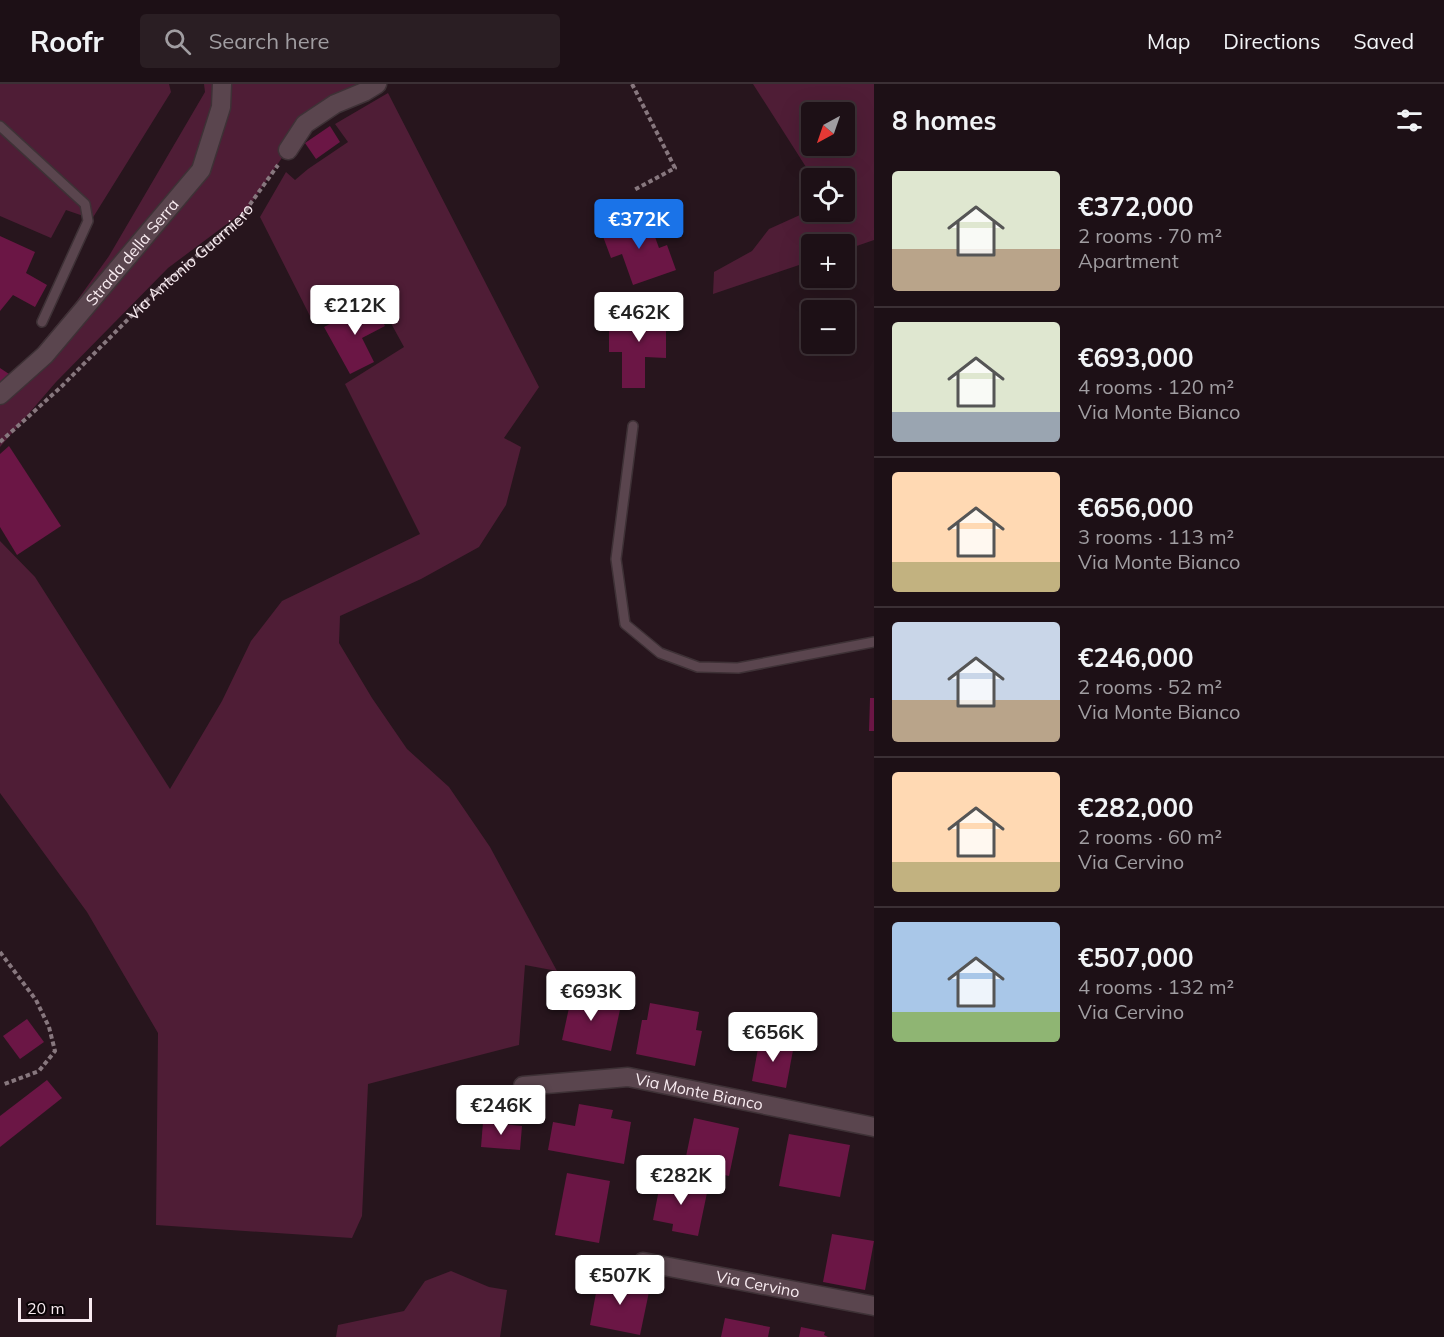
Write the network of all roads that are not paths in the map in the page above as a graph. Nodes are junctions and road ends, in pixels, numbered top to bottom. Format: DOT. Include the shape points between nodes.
graph roads {
  1 [pos="222,84"];
  2 [pos="377,84"];
  3 [pos="0,126"];
  4 [pos="288,150"];
  5 [pos="42,322"];
  6 [pos="0,395"];
  7 [pos="633,426"];
  8 [pos="874,642"];
  9 [pos="523,1086"];
  10 [pos="874,1127"];
  11 [pos="643,1262"];
  12 [pos="874,1306"];
  1 -- 6 [label="street, Strada della Serra" via="221,107 201,170 45,355"];
  2 -- 4 [label="street" via="305,124"];
  3 -- 5 [label="lane" via="85,204 88,221"];
  7 -- 8 [label="lane" via="616,559 625,624 660,653 698,667 738,668"];
  9 -- 10 [label="street, Via Monte Bianco" via="628,1077"];
  11 -- 12 [label="street, Via Cervino"];
}
